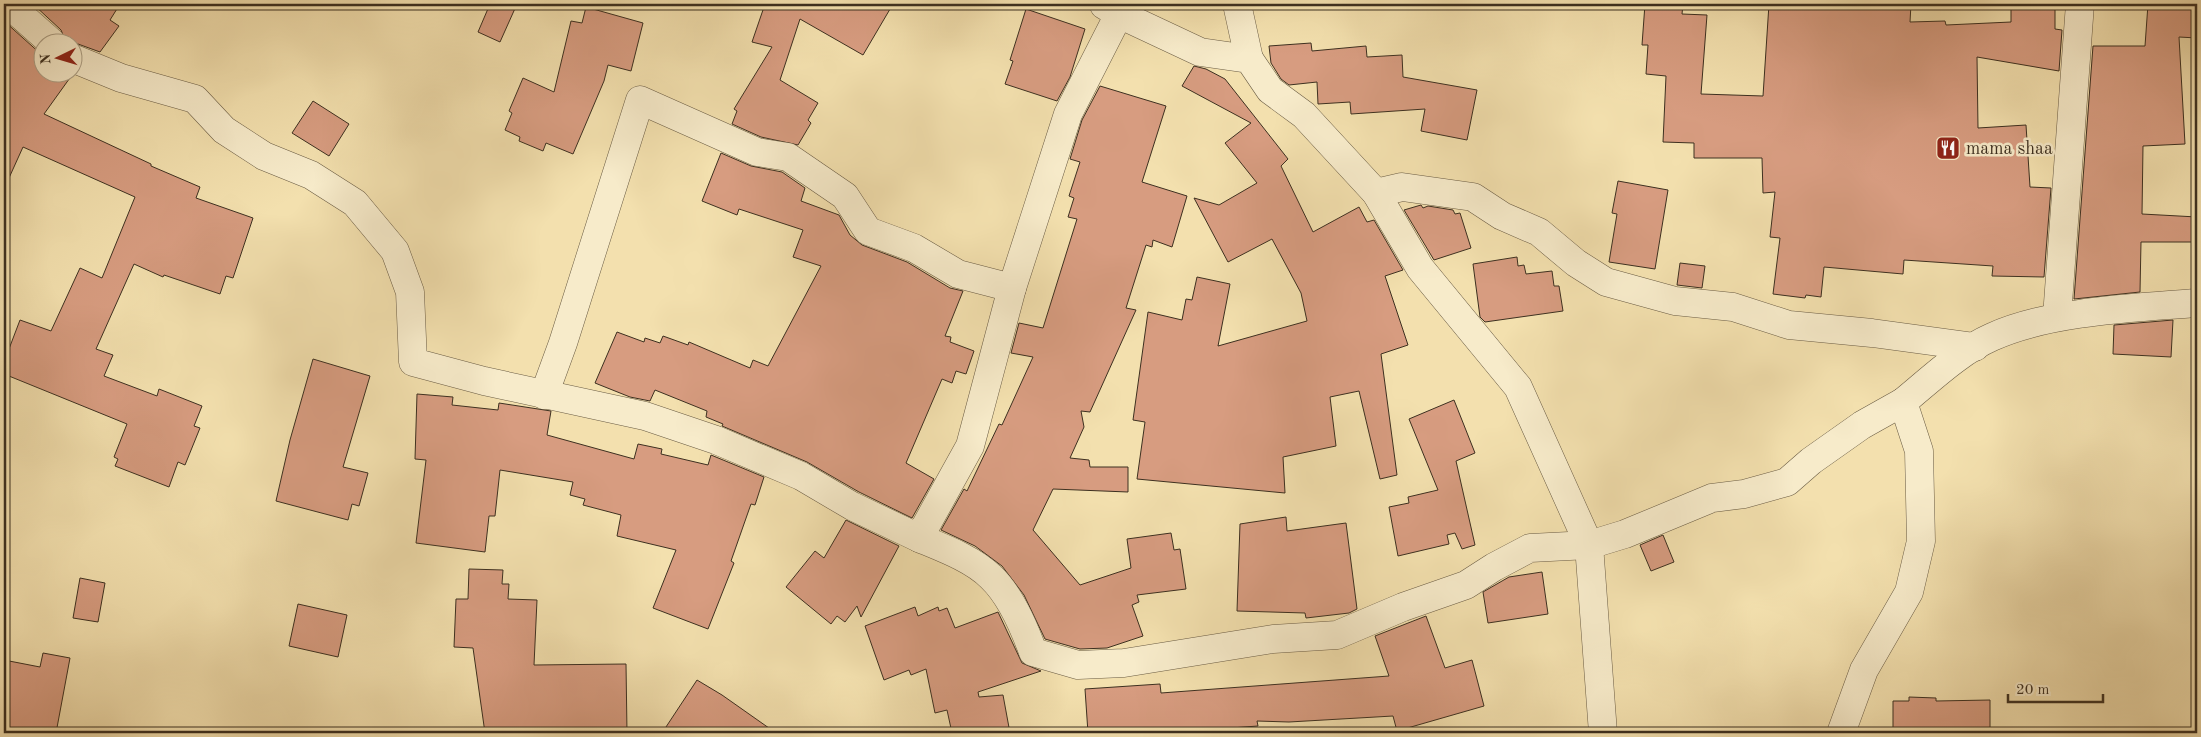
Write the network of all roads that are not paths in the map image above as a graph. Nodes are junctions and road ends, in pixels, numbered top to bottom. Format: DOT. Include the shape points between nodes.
graph roads {
  1 [pos="8,4"];
  2 [pos="1237,4"];
  3 [pos="2080,4"];
  4 [pos="1117,7"];
  5 [pos="40,32"];
  6 [pos="1249,59"];
  7 [pos="82,62"];
  8 [pos="1376,193"];
  9 [pos="1012,288"];
  10 [pos="2197,303"];
  11 [pos="2057,317"];
  12 [pos="1975,347"];
  13 [pos="544,395"];
  14 [pos="1904,402"];
  15 [pos="919,538"];
  16 [pos="1589,545"];
  17 [pos="1603,733"];
  18 [pos="1841,733"];
  1 -- 5 [label="street"];
  2 -- 6 [label="street"];
  3 -- 11 [label="street"];
  4 -- 6 [label="street" via="1200,52"];
  4 -- 9 [label="street" via="1068,114"];
  6 -- 8 [label="street" via="1270,90 1304,115"];
  7 -- 13 [label="street" via="121,78 195,99 224,130 264,156 311,175 355,203 395,251 410,292 413,362"];
  8 -- 12 [label="street" via="1402,187 1473,197 1502,216 1539,232 1576,263 1606,282 1675,301 1733,307 1789,325 1872,332"];
  8 -- 16 [label="street" via="1420,268 1518,387"];
  9 -- 13 [label="street" via="958,274 914,248 868,231 845,196 788,157 757,152 640,100"];
  9 -- 15 [label="street" via="970,446"];
  10 -- 11 [label="street"];
  11 -- 12 [label="street" via="1991,337"];
  12 -- 14 [label="street"];
  13 -- 15 [label="street" via="645,416 716,440 801,476 852,506"];
  14 -- 16 [label="street" via="1862,426 1787,482 1744,494 1712,498 1625,534"];
  14 -- 18 [label="street" via="1919,450 1921,541 1909,592 1864,670"];
  15 -- 16 [label="street" via="946,549 991,577 1005,595 1033,652 1078,665 1124,663 1273,639 1337,635 1403,607 1466,586 1530,548"];
  16 -- 17 [label="street"];
}
